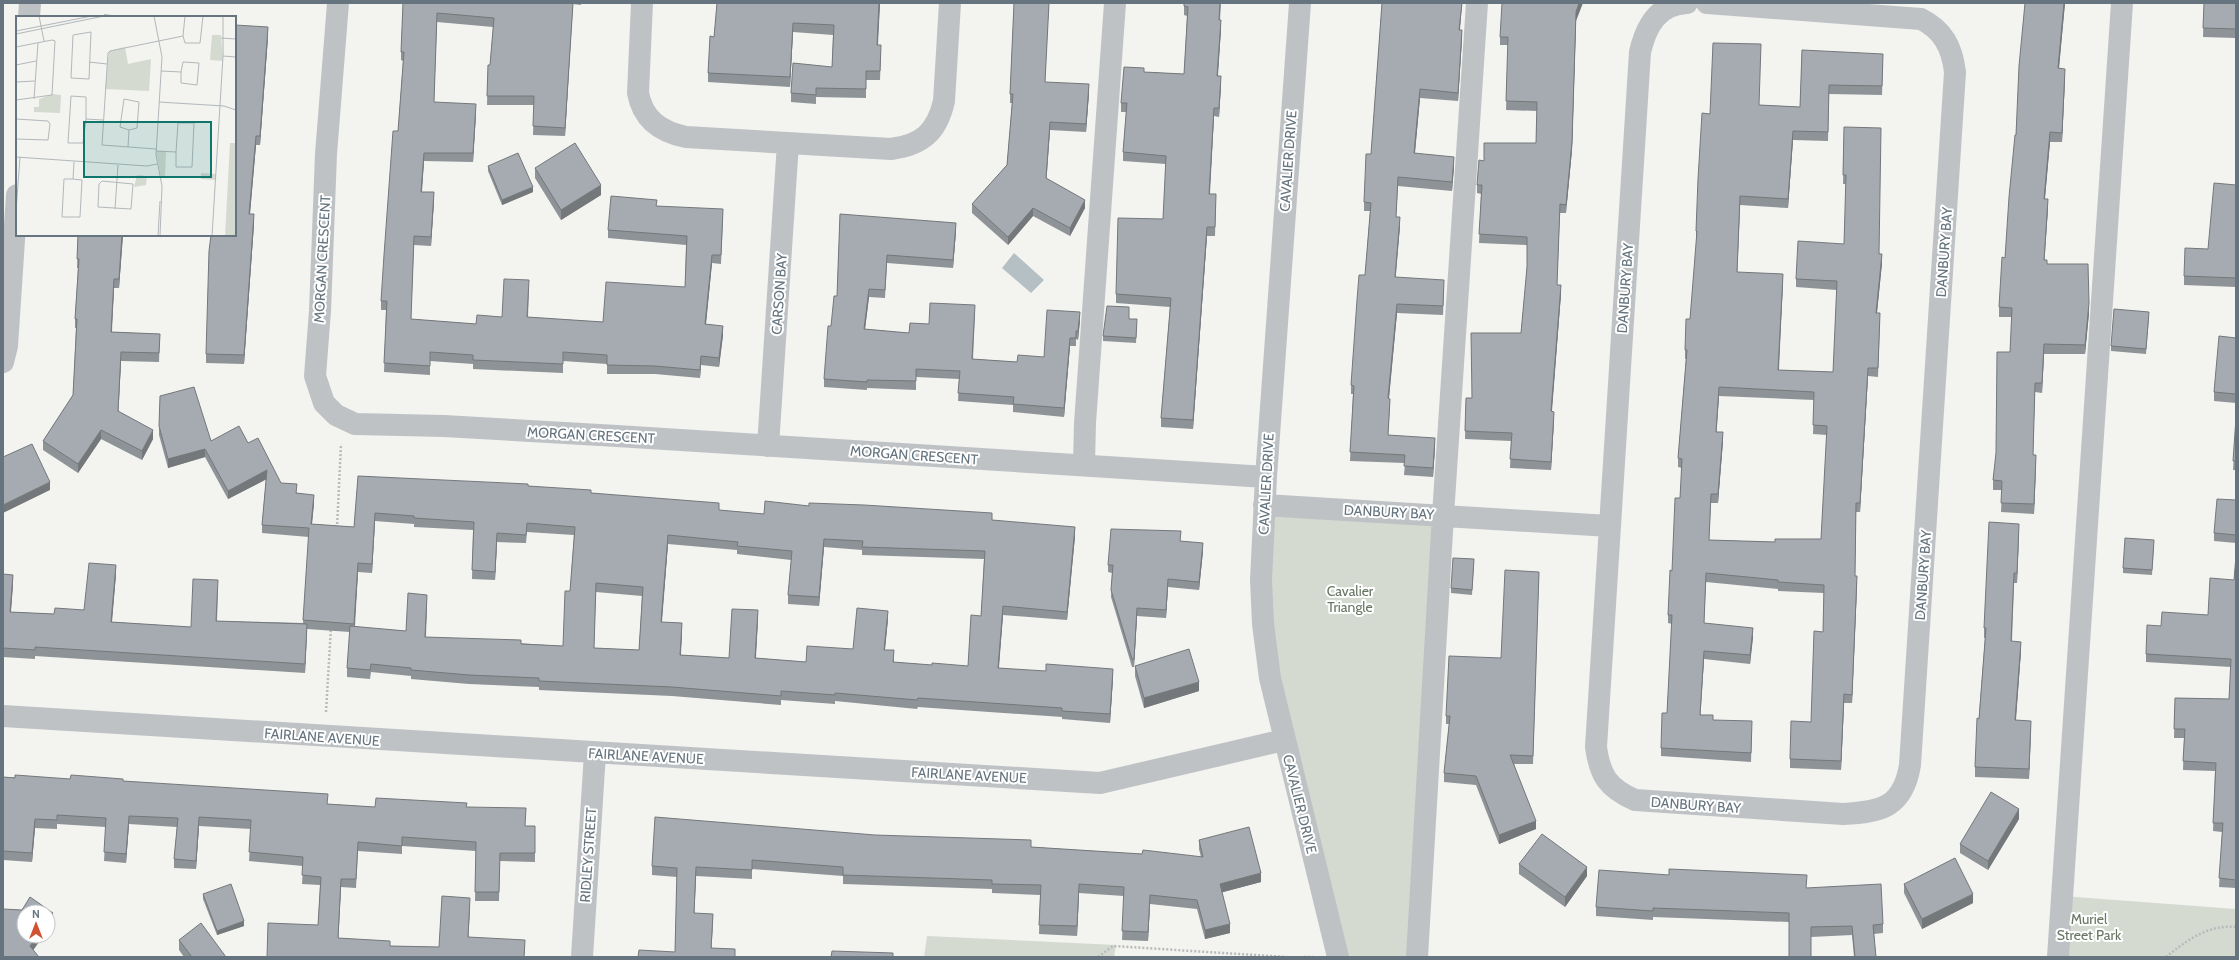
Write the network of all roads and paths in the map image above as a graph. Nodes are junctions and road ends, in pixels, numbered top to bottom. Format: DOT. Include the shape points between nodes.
graph roads {
  1 [pos="30,3"];
  2 [pos="338,3"];
  3 [pos="642,3"];
  4 [pos="950,3"];
  5 [pos="1115,3"];
  6 [pos="1300,3"];
  7 [pos="1477,3"];
  8 [pos="1687,3"];
  9 [pos="1707,3"];
  10 [pos="2122,3"];
  11 [pos="29,16"];
  12 [pos="788,143"];
  13 [pos="16,210"];
  14 [pos="3,362"];
  15 [pos="343,419"];
  16 [pos="768,446"];
  17 [pos="1084,465"];
  18 [pos="1266,477"];
  19 [pos="1264,505"];
  20 [pos="1443,515"];
  21 [pos="1609,526"];
  22 [pos="336,530"];
  23 [pos="331,626"];
  24 [pos="3,716"];
  25 [pos="325,737"];
  26 [pos="1284,740"];
  27 [pos="595,753"];
  28 [pos="2236,927"];
  29 [pos="582,957"];
  30 [pos="1098,957"];
  31 [pos="1287,957"];
  32 [pos="1338,957"];
  33 [pos="1417,957"];
  34 [pos="2058,957"];
  35 [pos="2166,957"];
  1 -- 11 [label="street"];
  2 -- 15 [label="street, MORGAN CRESCENT" via="326,154 315,376 324,403"];
  3 -- 12 [label="street" via="638,93 640,103 654,124 669,134 686,137"];
  4 -- 12 [label="street" via="944,101 941,115 934,128 924,137 913,144 890,149"];
  5 -- 17 [label="street"];
  6 -- 18 [label="street, CAVALIER DRIVE"];
  7 -- 20 [label="street"];
  8 -- 21 [label="street, DANBURY BAY" via="1665,10 1652,21 1644,33 1640,52"];
  9 -- 21 [label="street, DANBURY BAY" via="1921,19 1942,33 1950,46 1954,60 1911,750 1904,790 1890,803 1869,813 1843,814 1650,802 1635,800 1612,787 1604,777 1596,747"];
  10 -- 34 [label="street"];
  12 -- 16 [label="street, CARSON BAY"];
  13 -- 14 [label="street" via="7,346"];
  15 -- 16 [label="street, MORGAN CRESCENT" via="355,424 444,426"];
  15 -- 22 [label="path"];
  16 -- 17 [label="street, MORGAN CRESCENT"];
  17 -- 18 [label="street, MORGAN CRESCENT"];
  18 -- 19 [label="street, CAVALIER DRIVE"];
  19 -- 20 [label="street, DANBURY BAY"];
  19 -- 26 [label="street, CAVALIER DRIVE" via="1261,580 1264,624 1270,678"];
  20 -- 21 [label="street, DANBURY BAY"];
  20 -- 33 [label="street"];
  23 -- 25 [label="path"];
  24 -- 25 [label="street, FAIRLANE AVENUE"];
  25 -- 27 [label="street, FAIRLANE AVENUE"];
  26 -- 27 [label="street, FAIRLANE AVENUE" via="1100,783"];
  26 -- 32 [label="street, CAVALIER DRIVE"];
  27 -- 29 [label="street, RIDLEY STREET"];
  28 -- 35 [label="path" via="2228,926 2195,935"];
  30 -- 31 [label="path" via="1114,946"];
}
